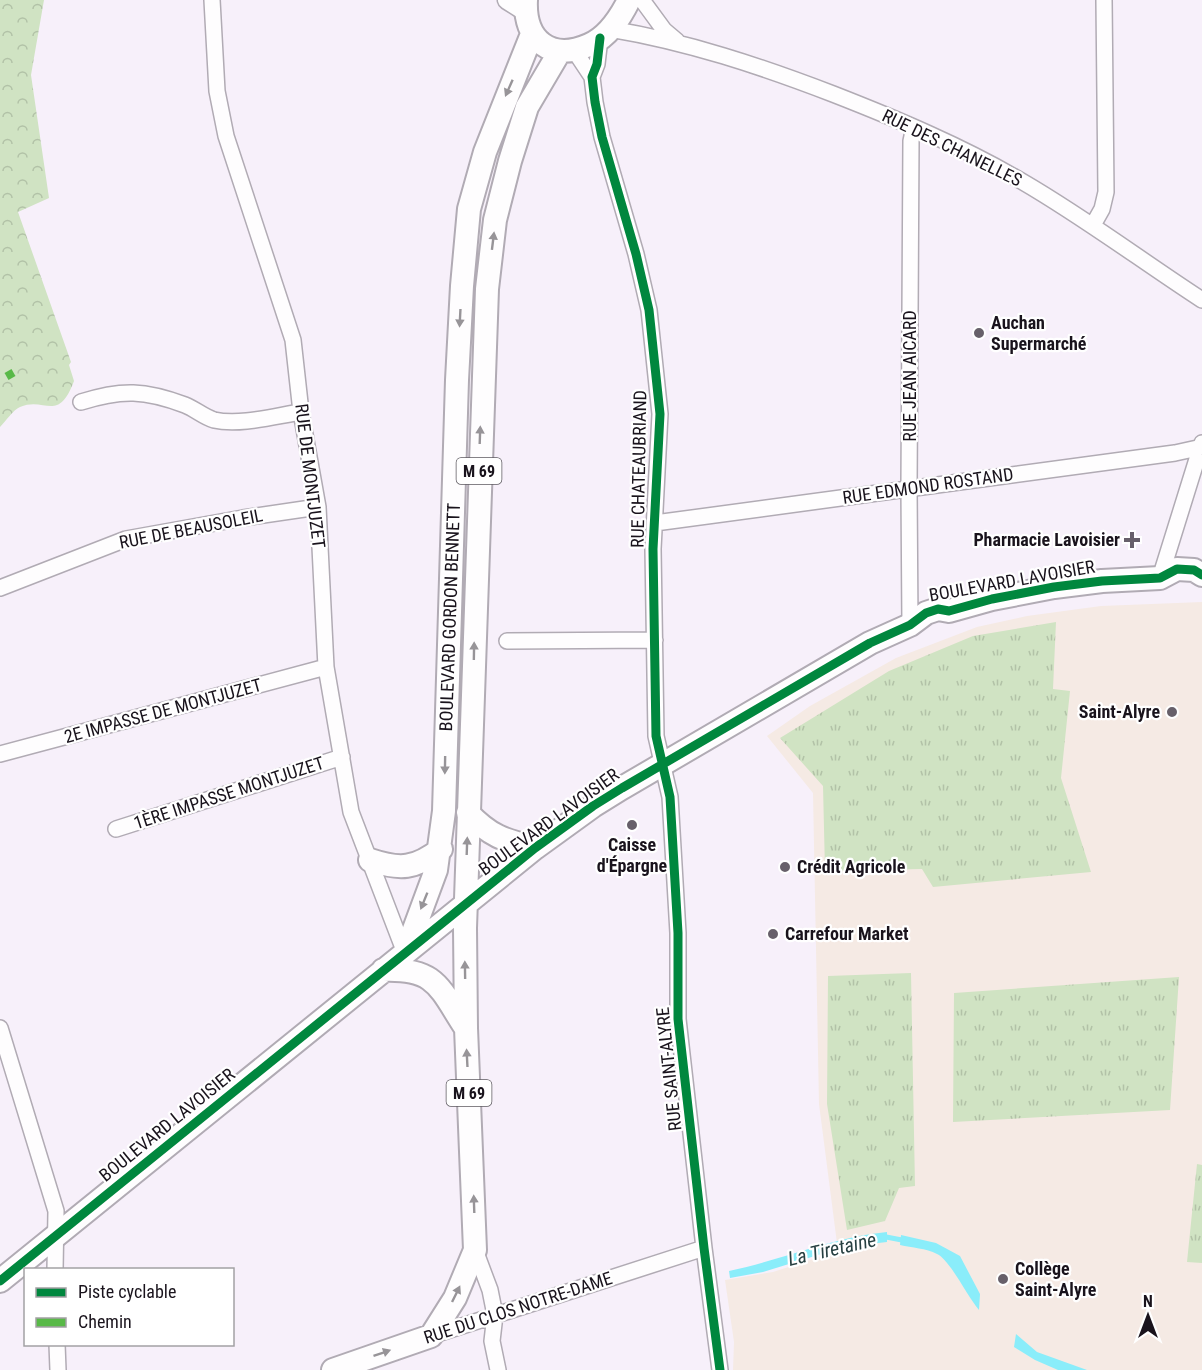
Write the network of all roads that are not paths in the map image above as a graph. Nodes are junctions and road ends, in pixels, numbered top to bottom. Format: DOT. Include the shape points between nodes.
graph roads {
  1 [pos="212,0"];
  2 [pos="629,0"];
  3 [pos="642,0"];
  4 [pos="1104,0"];
  5 [pos="523,12"];
  6 [pos="605,34"];
  7 [pos="679,43"];
  8 [pos="567,50"];
  9 [pos="592,77"];
  10 [pos="914,127"];
  11 [pos="1094,225"];
  12 [pos="1202,300"];
  13 [pos="81,402"];
  14 [pos="301,412"];
  15 [pos="1202,446"];
  16 [pos="909,488"];
  17 [pos="318,507"];
  18 [pos="654,523"];
  19 [pos="1202,575"];
  20 [pos="1160,578"];
  21 [pos="1202,581"];
  22 [pos="0,588"];
  23 [pos="910,625"];
  24 [pos="654,640"];
  25 [pos="507,641"];
  26 [pos="326,668"];
  27 [pos="0,754"];
  28 [pos="342,757"];
  29 [pos="663,765"];
  30 [pos="468,813"];
  31 [pos="116,829"];
  32 [pos="535,848"];
  33 [pos="441,849"];
  34 [pos="370,860"];
  35 [pos="465,904"];
  36 [pos="405,952"];
  37 [pos="383,970"];
  38 [pos="0,1028"];
  39 [pos="466,1028"];
  40 [pos="56,1235"];
  41 [pos="704,1248"];
  42 [pos="476,1250"];
  43 [pos="55,1268"];
  44 [pos="0,1281"];
  45 [pos="495,1316"];
  46 [pos="431,1336"];
  47 [pos="57,1346"];
  48 [pos="58,1370"];
  49 [pos="333,1370"];
  50 [pos="498,1370"];
  51 [pos="720,1370"];
  1 -- 14 [label="street, RUE DE MONTJUZET" via="220,114 293,340"];
  2 -- 6 [label="main road"];
  3 -- 7 [label="street, RUE DES CHANELLES"];
  4 -- 11 [label="street" via="1106,192"];
  5 -- 8 [label="main road" via="543,44"];
  5 -- 33 [label="main road, BOULEVARD GORDON BENNETT / M 69, one-way" via="469,209 457,380"];
  6 -- 7 [label="street, RUE DES CHANELLES"];
  6 -- 8 [label="main road" via="590,45"];
  6 -- 9 [label="street, RUE CHATEAUBRIAND"];
  7 -- 10 [label="street, RUE DES CHANELLES" via="791,78"];
  8 -- 9 [label="street, RUE CHATEAUBRIAND"];
  30 -- 8 [label="main road, BOULEVARD GORDON BENNETT / M 69, one-way" via="482,381 495,220 527,107"];
  9 -- 18 [label="street, RUE CHATEAUBRIAND" via="602,137 649,310 660,414"];
  10 -- 11 [label="street, RUE DES CHANELLES" via="1022,181"];
  10 -- 16 [label="street, RUE JEAN AICARD"];
  11 -- 12 [label="street, RUE DES CHANELLES"];
  13 -- 14 [label="street" via="103,395 150,394 185,405 213,420 234,422"];
  14 -- 17 [label="street, RUE DE MONTJUZET"];
  15 -- 16 [label="street, RUE EDMOND ROSTAND"];
  15 -- 20 [label="street"];
  16 -- 18 [label="street, RUE EDMOND ROSTAND"];
  16 -- 23 [label="street, RUE JEAN AICARD"];
  17 -- 22 [label="street, RUE DE BEAUSOLEIL" via="126,539"];
  17 -- 26 [label="street, RUE DE MONTJUZET"];
  18 -- 24 [label="street, RUE CHATEAUBRIAND"];
  19 -- 20 [label="main road, BOULEVARD LAVOISIER" via="1177,569"];
  20 -- 21 [label="main road, BOULEVARD LAVOISIER" via="1175,586"];
  20 -- 23 [label="main road, BOULEVARD LAVOISIER" via="1054,587 949,611 938,609"];
  23 -- 29 [label="main road, BOULEVARD LAVOISIER" via="860,648"];
  24 -- 25 [label="street"];
  24 -- 29 [label="street, RUE CHATEAUBRIAND" via="656,736"];
  26 -- 27 [label="street, 2E IMPASSE DE MONTJUZET"];
  26 -- 28 [label="street, RUE DE MONTJUZET"];
  28 -- 31 [label="street, 1ÈRE IMPASSE MONTJUZET"];
  28 -- 34 [label="street, RUE DE MONTJUZET" via="351,812"];
  29 -- 32 [label="main road, BOULEVARD LAVOISIER" via="593,806"];
  29 -- 41 [label="street, RUE SAINT-ALYRE" via="670,797 677,894 678,1019"];
  30 -- 32 [label="main road" via="493,835"];
  35 -- 30 [label="main road, BOULEVARD GORDON BENNETT / M 69, one-way"];
  32 -- 35 [label="main road, BOULEVARD LAVOISIER"];
  33 -- 34 [label="main road" via="404,867"];
  33 -- 36 [label="main road, BOULEVARD GORDON BENNETT / M 69, one-way"];
  34 -- 36 [label="street, RUE DE MONTJUZET"];
  35 -- 36 [label="main road, BOULEVARD LAVOISIER"];
  39 -- 35 [label="main road, M 69, one-way"];
  36 -- 37 [label="main road, BOULEVARD LAVOISIER"];
  37 -- 39 [label="main road" via="413,971 434,980"];
  37 -- 40 [label="main road, BOULEVARD LAVOISIER"];
  38 -- 40 [label="street" via="56,1211"];
  42 -- 39 [label="main road, M 69, one-way"];
  40 -- 43 [label="street"];
  40 -- 44 [label="main road, BOULEVARD LAVOISIER"];
  41 -- 45 [label="street, RUE DU CLOS NOTRE-DAME"];
  41 -- 51 [label="street, RUE SAINT-ALYRE"];
  42 -- 45 [label="street"];
  46 -- 42 [label="main road, M 69, one-way" via="455,1298"];
  45 -- 46 [label="street, RUE DU CLOS NOTRE-DAME"];
  45 -- 50 [label="street" via="492,1341"];
  49 -- 46 [label="main road, RUE DU CLOS NOTRE-DAME, one-way"];
  47 -- 48 [label="street"];
}
